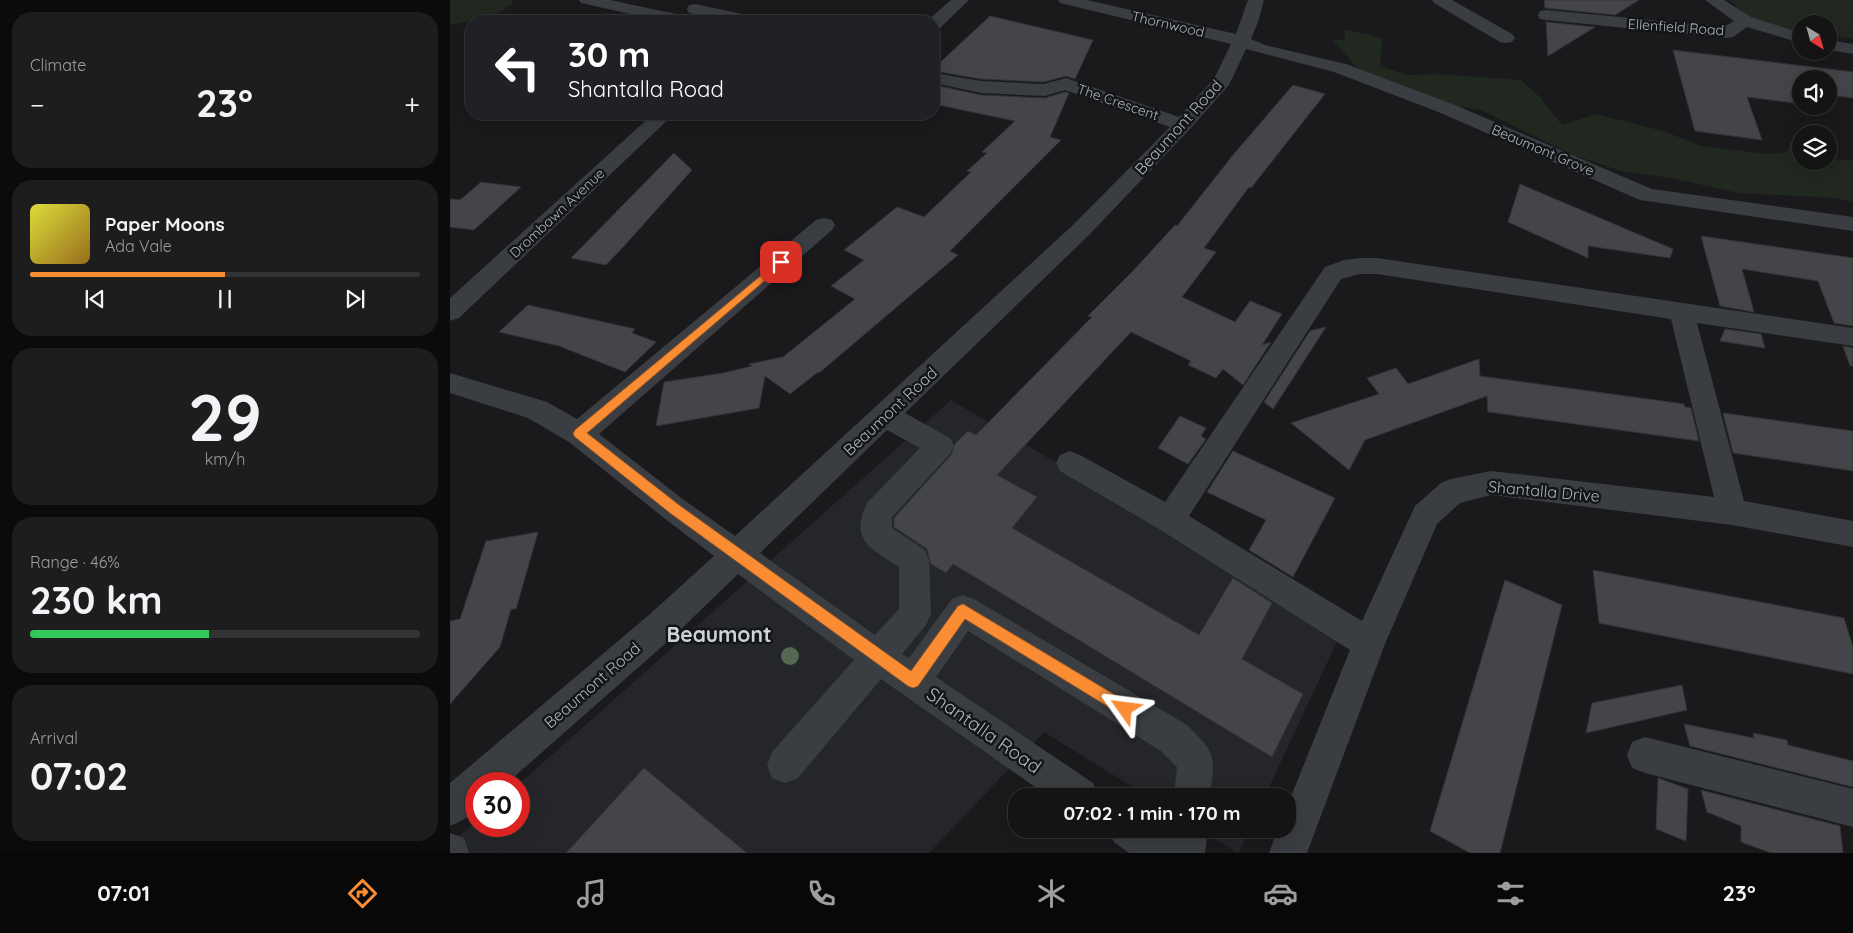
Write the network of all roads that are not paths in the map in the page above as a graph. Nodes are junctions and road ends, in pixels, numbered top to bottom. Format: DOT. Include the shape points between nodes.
graph roads {
  1 [pos="587,0"];
  2 [pos="736,0"];
  3 [pos="961,0"];
  4 [pos="1066,0"];
  5 [pos="1256,0"];
  6 [pos="1440,0"];
  7 [pos="1713,0"];
  8 [pos="719,14"];
  9 [pos="690,15"];
  10 [pos="723,15"];
  11 [pos="1546,15"];
  12 [pos="940,19"];
  13 [pos="1745,21"];
  14 [pos="1792,35"];
  15 [pos="1506,38"];
  16 [pos="1242,41"];
  17 [pos="1838,46"];
  18 [pos="1853,49"];
  19 [pos="940,79"];
  20 [pos="658,120"];
  21 [pos="1183,125"];
  22 [pos="1853,224"];
  23 [pos="824,225"];
  24 [pos="450,312"];
  25 [pos="1682,313"];
  26 [pos="1853,337"];
  27 [pos="450,383"];
  28 [pos="886,415"];
  29 [pos="579,434"];
  30 [pos="1070,462"];
  31 [pos="1732,512"];
  32 [pos="1170,520"];
  33 [pos="1853,534"];
  34 [pos="737,555"];
  35 [pos="1369,643"];
  36 [pos="879,658"];
  37 [pos="913,681"];
  38 [pos="1645,754"];
  39 [pos="786,765"];
  40 [pos="491,772"];
  41 [pos="1068,788"];
  42 [pos="1193,788"];
  43 [pos="465,795"];
  44 [pos="450,808"];
  45 [pos="1853,808"];
  46 [pos="1140,838"];
  47 [pos="1188,838"];
  48 [pos="1162,853"];
  49 [pos="1186,853"];
  50 [pos="1288,853"];
  1 -- 9 [label="street"];
  2 -- 8 [label="street"];
  3 -- 12 [label="street"];
  4 -- 16 [label="street, Thornwood"];
  5 -- 16 [label="street, Beaumont Road"];
  6 -- 15 [label="street"];
  7 -- 13 [label="street"];
  8 -- 9 [label="street"];
  8 -- 10 [label="street"];
  11 -- 13 [label="street, Ellenfield Road" via="1727,33"];
  13 -- 14 [label="street, Ellenfield Road"];
  16 -- 21 [label="street, Beaumont Road" via="1222,81"];
  16 -- 22 [label="street, Beaumont Grove" via="1259,50 1340,68 1448,109 1648,195"];
  17 -- 18 [label="street"];
  19 -- 21 [label="street, The Crescent" via="981,87 1045,90 1066,84"];
  20 -- 24 [label="street, Drombawn Avenue"];
  21 -- 28 [label="street, Beaumont Road" via="1082,229"];
  23 -- 29 [label="street"];
  25 -- 26 [label="street"];
  25 -- 31 [label="street"];
  25 -- 32 [label="street" via="1377,266 1345,267 1333,273 1326,282"];
  27 -- 29 [label="street, Shantalla Road" via="537,410"];
  28 -- 34 [label="street, Beaumont Road"];
  28 -- 36 [label="street" via="940,446 878,512 876,534 914,560 915,605 915,614"];
  29 -- 34 [label="street, Shantalla Road"];
  30 -- 32 [label="street"];
  31 -- 33 [label="street, Shantalla Drive"];
  31 -- 35 [label="street, Shantalla Drive" via="1491,483 1451,492 1426,516"];
  32 -- 35 [label="street"];
  34 -- 36 [label="street, Shantalla Road"];
  34 -- 40 [label="street, Beaumont Road" via="662,625"];
  35 -- 50 [label="street, Shantalla Drive"];
  36 -- 37 [label="street, Shantalla Road"];
  36 -- 39 [label="street"];
  37 -- 41 [label="street, Shantalla Road"];
  37 -- 42 [label="street, Shantalla Road" via="963,610 1174,738 1196,760"];
  38 -- 45 [label="street"];
  43 -- 44 [label="street, Beaumont Road"];
  46 -- 48 [label="street"];
  47 -- 49 [label="street"];
}
